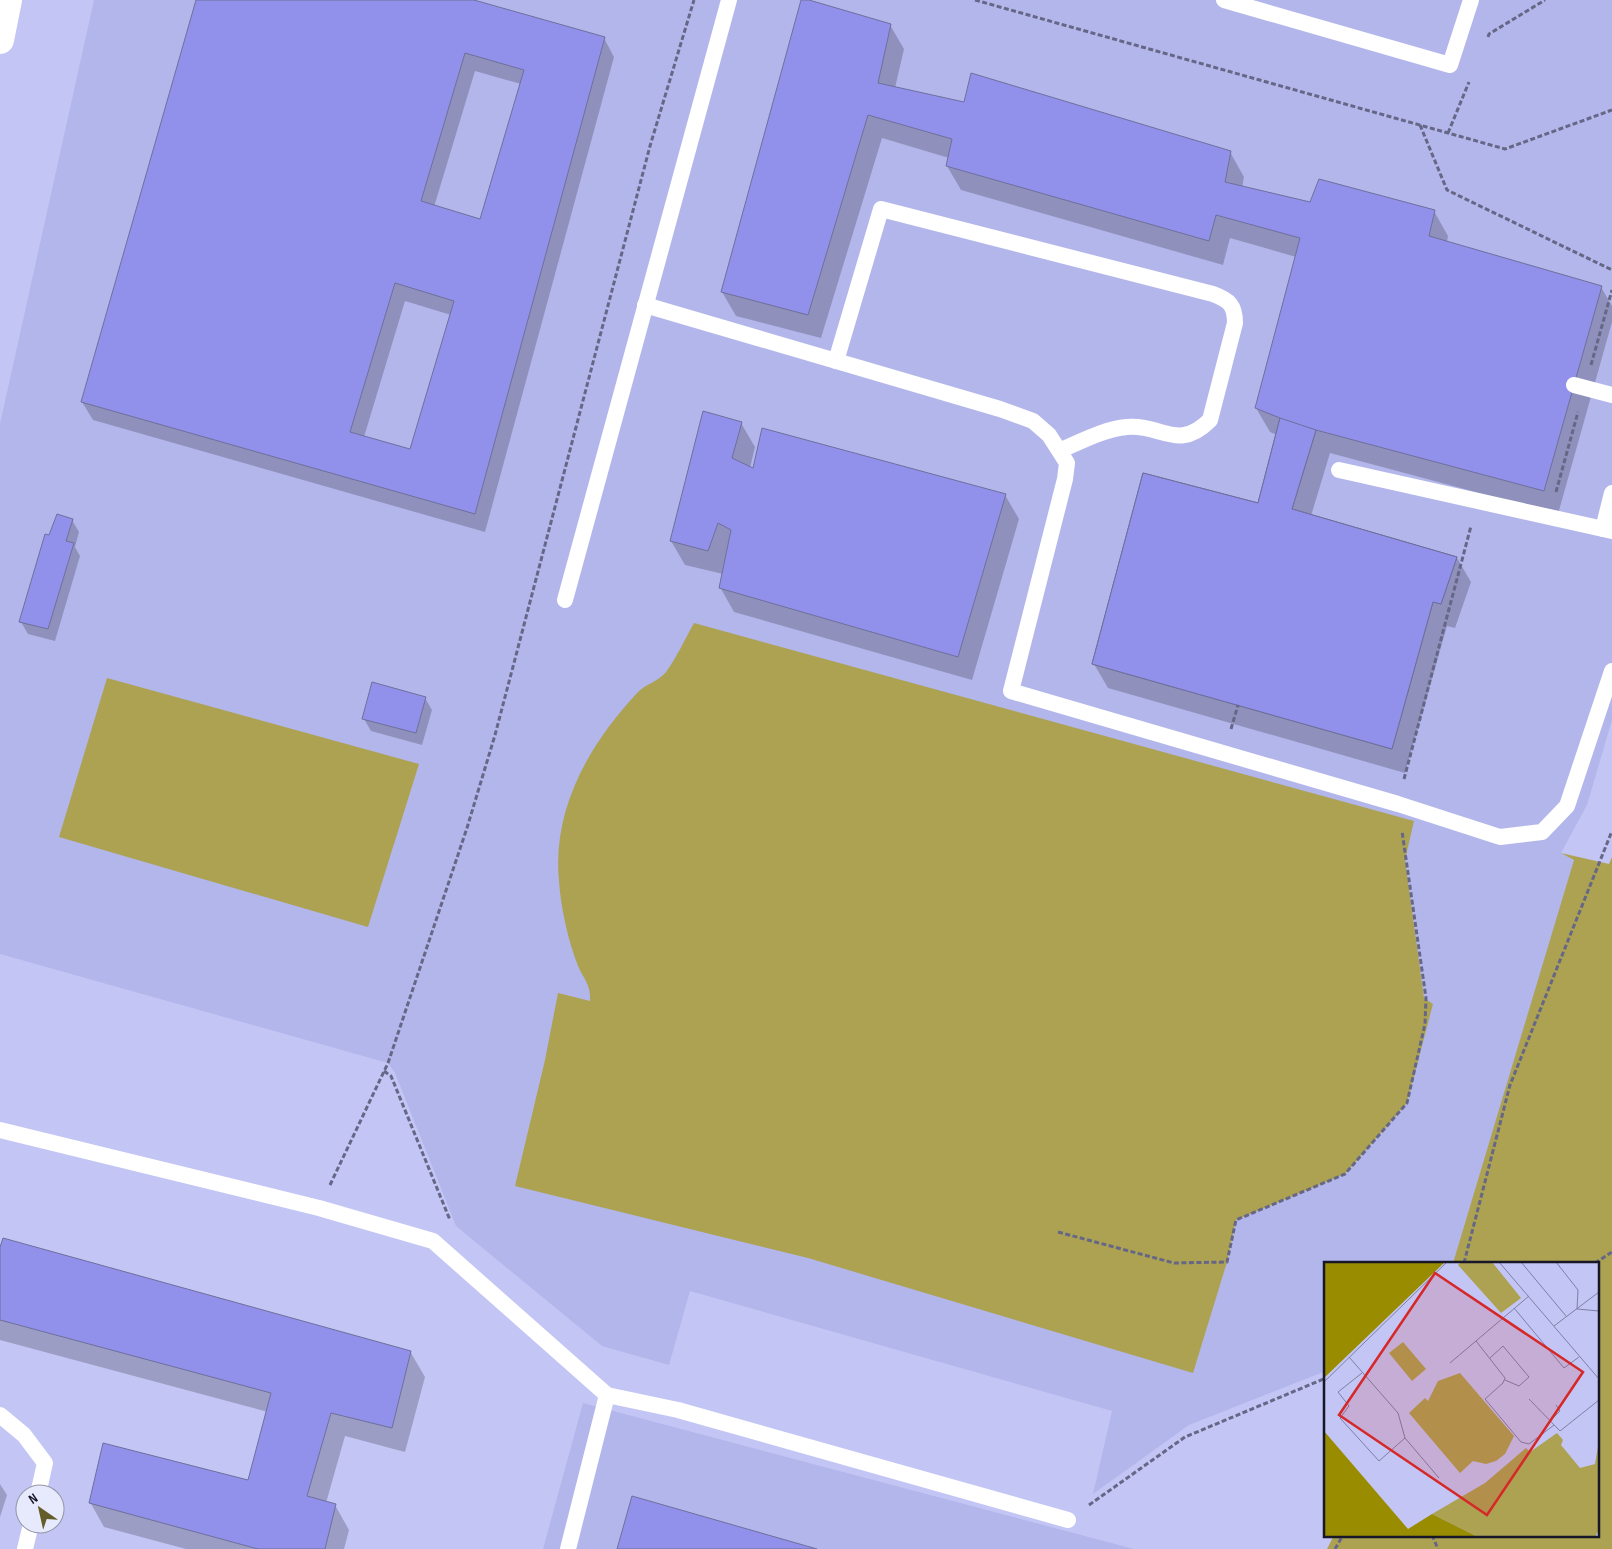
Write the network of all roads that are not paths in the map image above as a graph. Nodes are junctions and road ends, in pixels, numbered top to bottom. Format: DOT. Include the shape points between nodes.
graph roads {
  1 [pos="8,0"];
  2 [pos="729,0"];
  3 [pos="1224,0"];
  4 [pos="1471,0"];
  5 [pos="0,40"];
  6 [pos="645,305"];
  7 [pos="836,361"];
  8 [pos="1574,385"];
  9 [pos="1612,395"];
  10 [pos="1061,450"];
  11 [pos="1339,470"];
  12 [pos="1612,493"];
  13 [pos="1607,530"];
  14 [pos="565,600"];
  15 [pos="1612,671"];
  16 [pos="0,1130"];
  17 [pos="607,1395"];
  18 [pos="0,1414"];
  19 [pos="40,1484"];
  20 [pos="1068,1520"];
  21 [pos="29,1534"];
  22 [pos="25,1549"];
  23 [pos="568,1549"];
  1 -- 5 [label="street"];
  2 -- 6 [label="lane"];
  3 -- 4 [label="lane" via="1450,65"];
  6 -- 7 [label="lane"];
  6 -- 14 [label="lane"];
  7 -- 10 [label="lane" via="1033,421"];
  7 -- 10 [label="lane" via="880,209 1212,294 1226,299 1235,309 1235,322 1210,420 1202,428 1177,437 1125,427"];
  8 -- 9 [label="lane"];
  10 -- 15 [label="lane" via="1067,463 1066,479 1011,691 1500,837 1542,832 1567,806"];
  11 -- 13 [label="lane"];
  12 -- 13 [label="lane"];
  16 -- 17 [label="lane" via="319,1208 433,1241"];
  17 -- 20 [label="lane" via="678,1410"];
  17 -- 23 [label="lane"];
  18 -- 19 [label="lane" via="24,1435 45,1463"];
  21 -- 22 [label="lane"];
}
